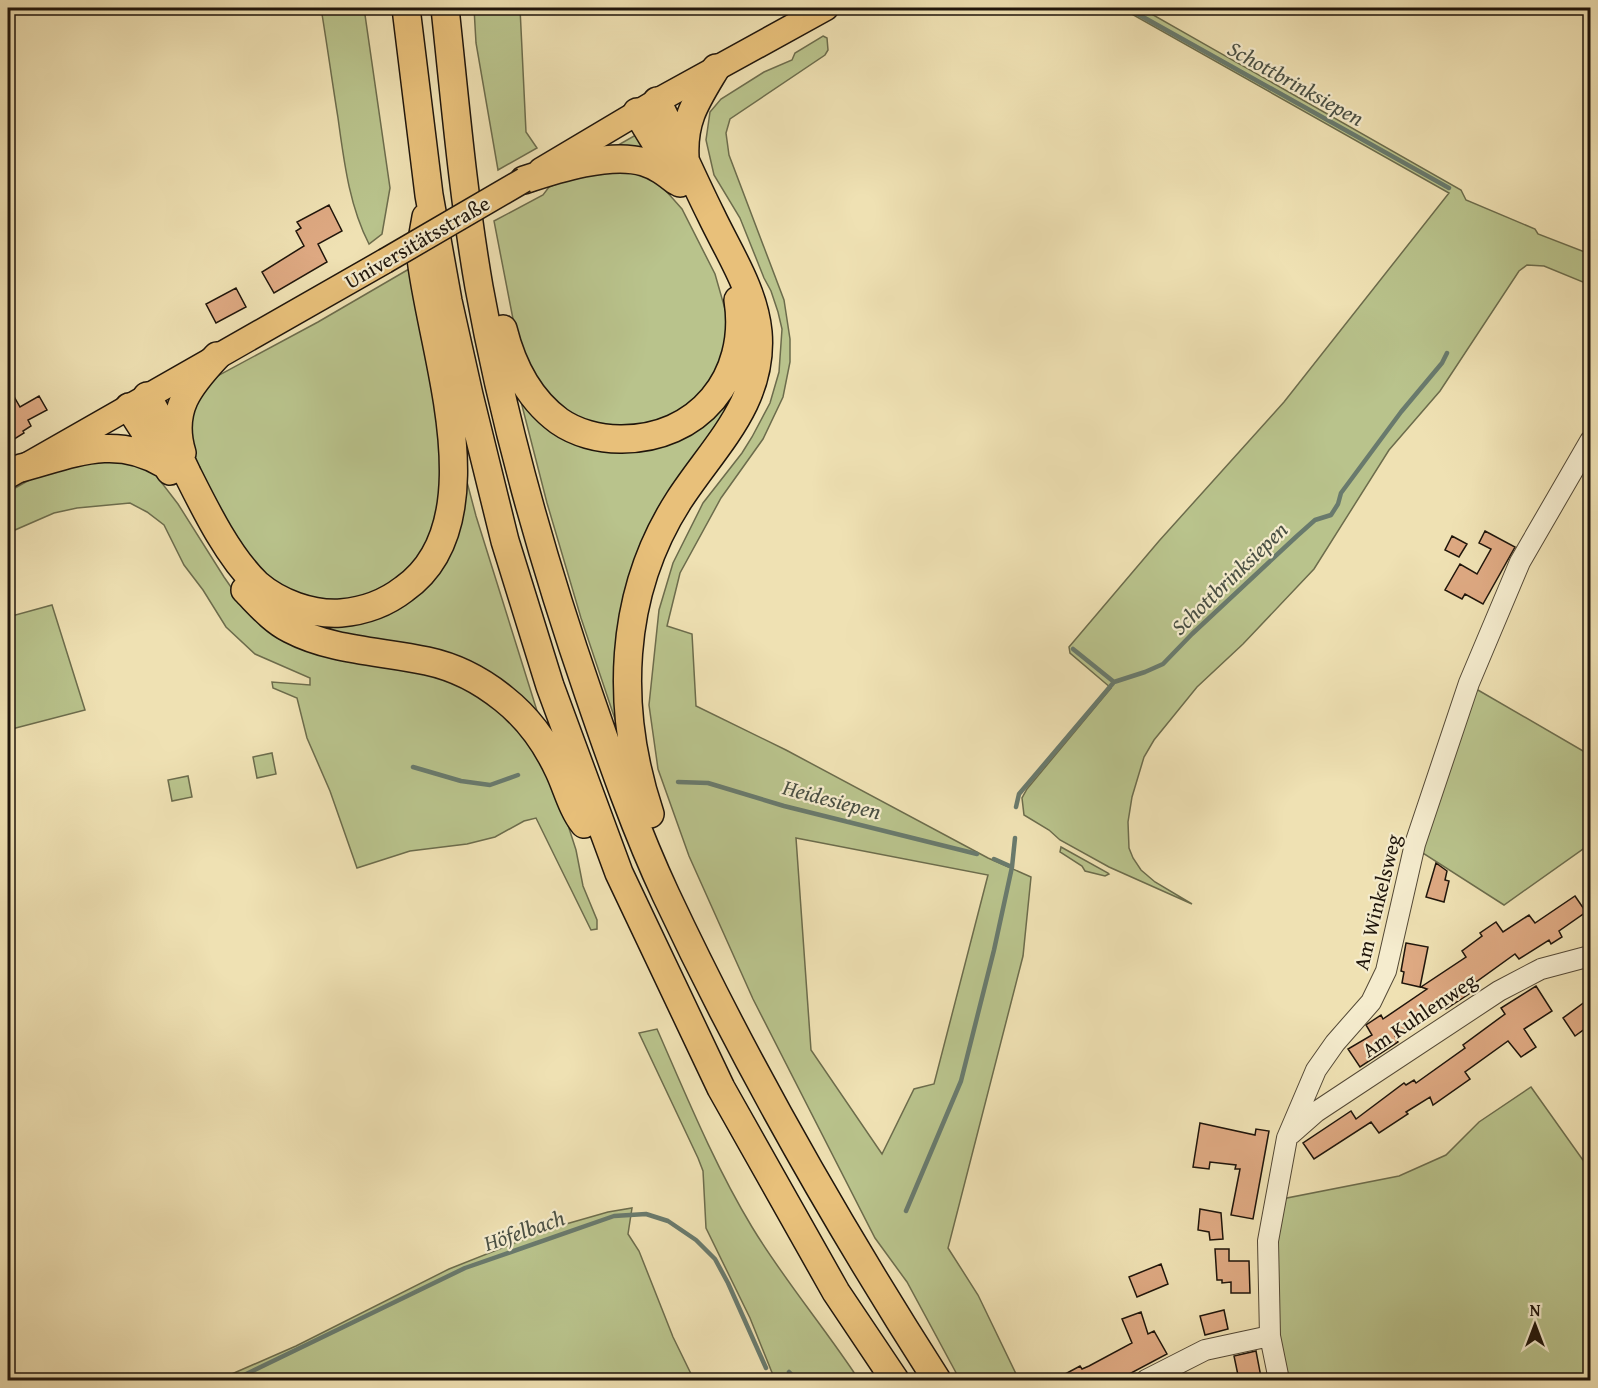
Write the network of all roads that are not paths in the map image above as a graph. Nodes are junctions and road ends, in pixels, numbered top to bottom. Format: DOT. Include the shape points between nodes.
graph roads {
  1 [pos="406,8"];
  2 [pos="445,8"];
  3 [pos="826,8"];
  4 [pos="716,68"];
  5 [pos="647,106"];
  6 [pos="686,159"];
  7 [pos="524,180"];
  8 [pos="464,183"];
  9 [pos="681,186"];
  10 [pos="429,195"];
  11 [pos="217,356"];
  12 [pos="138,401"];
  13 [pos="1590,441"];
  14 [pos="176,468"];
  15 [pos="14,472"];
  16 [pos="620,873"];
  17 [pos="1590,956"];
  18 [pos="707,978"];
  19 [pos="1287,1138"];
  20 [pos="1270,1336"];
  21 [pos="895,1380"];
  22 [pos="937,1380"];
  23 [pos="1146,1380"];
  24 [pos="1279,1380"];
  1 -- 10 [label="highway"];
  2 -- 8 [label="highway"];
  3 -- 4 [label="main road, Universitätsstraße"];
  4 -- 5 [label="main road, Universitätsstraße"];
  4 -- 6 [label="highway" via="688,120"];
  5 -- 6 [label="highway"];
  5 -- 7 [label="main road, Universitätsstraße"];
  5 -- 9 [label="highway"];
  6 -- 18 [label="highway" via="750,298 758,332 758,365 737,420 679,501 656,544 632,622 627,697 632,747 643,792 706,949"];
  7 -- 9 [label="highway" via="562,167 631,159 657,167"];
  7 -- 11 [label="main road, Universitätsstraße, bridge"];
  8 -- 9 [label="highway" via="485,237 508,348 525,385 561,423 594,436 630,439 666,432 694,417 719,392 738,346 740,314 736,291 720,251"];
  8 -- 18 [label="highway" via="479,286 500,385 558,601 619,781 665,892"];
  10 -- 14 [label="highway" via="420,255 448,404 453,478 449,522 426,569 394,597 351,612 314,611 283,601 244,569"];
  10 -- 16 [label="highway" via="468,395 505,541 550,686"];
  11 -- 12 [label="main road, Universitätsstraße"];
  11 -- 14 [label="highway" via="186,394 180,410"];
  12 -- 14 [label="highway"];
  12 -- 15 [label="main road, Universitätsstraße"];
  13 -- 19 [label="street, Am Winkelsweg" via="1520,562 1484,646 1415,844 1386,971 1363,1011 1316,1070"];
  14 -- 15 [label="highway" via="138,451 105,448"];
  14 -- 16 [label="highway" via="178,481 244,589 272,617 329,644 451,669 488,687 517,710 545,745 578,817"];
  16 -- 21 [label="highway" via="721,1088 836,1292"];
  17 -- 19 [label="street, Am Kuhlenweg" via="1541,969 1499,991 1316,1112"];
  18 -- 22 [label="highway" via="803,1161"];
  19 -- 20 [label="street, Am Winkelsweg" via="1268,1241"];
  20 -- 23 [label="street" via="1205,1350"];
  20 -- 24 [label="street, Am Winkelsweg"];
}
